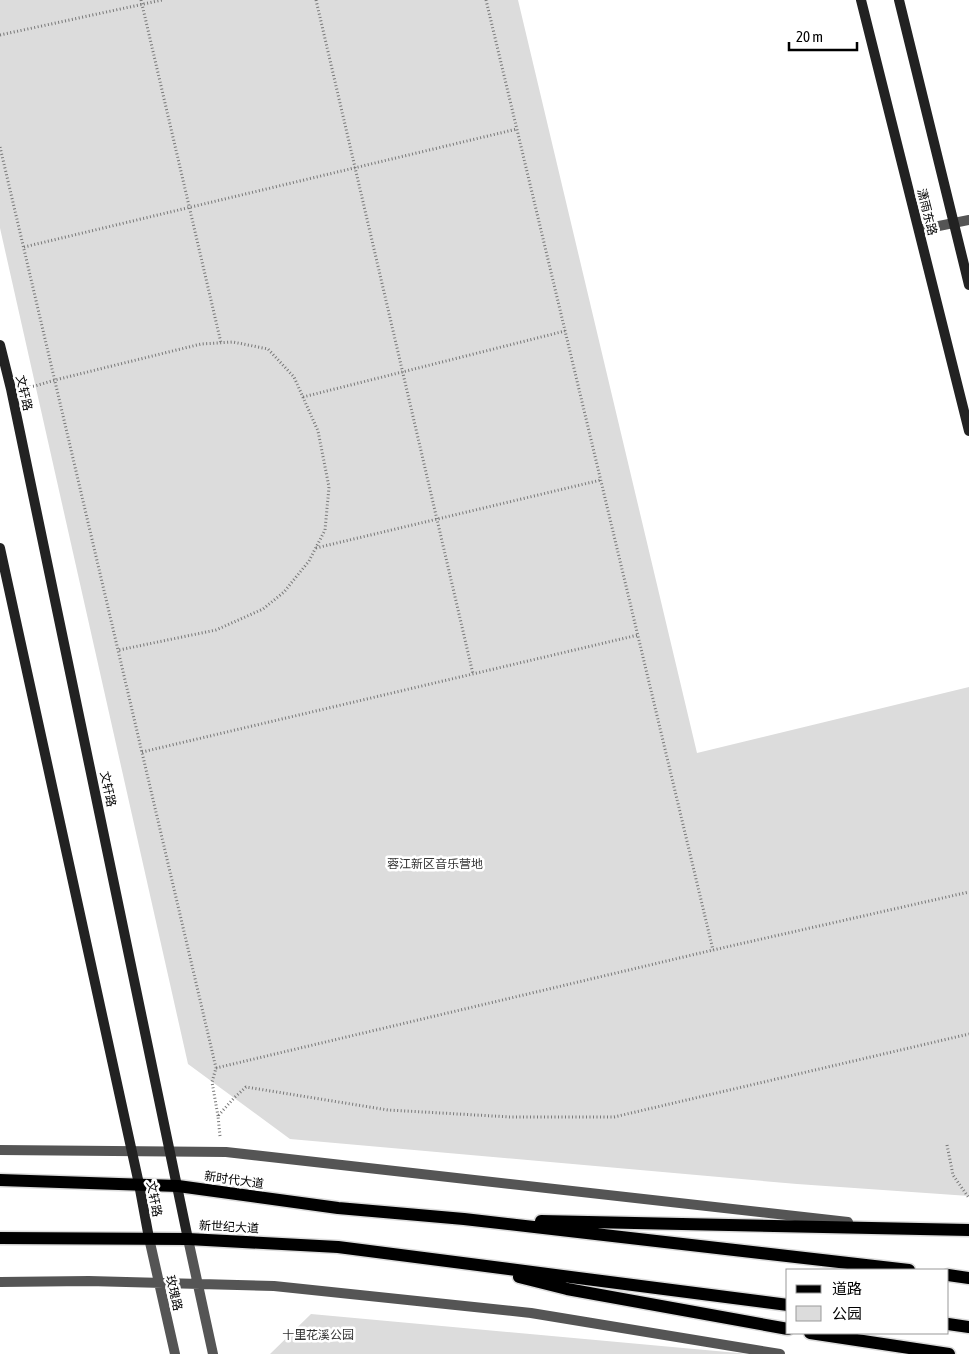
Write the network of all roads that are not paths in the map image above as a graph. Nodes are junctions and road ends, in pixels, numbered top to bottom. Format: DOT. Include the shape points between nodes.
graph roads {
  1 [pos="860,0"];
  2 [pos="899,0"];
  3 [pos="969,220"];
  4 [pos="954,223"];
  5 [pos="918,230"];
  6 [pos="969,285"];
  7 [pos="0,345"];
  8 [pos="969,431"];
  9 [pos="0,548"];
  10 [pos="0,1150"];
  11 [pos="132,1152"];
  12 [pos="171,1152"];
  13 [pos="0,1180"];
  14 [pos="139,1184"];
  15 [pos="178,1186"];
  16 [pos="464,1219"];
  17 [pos="899,1228"];
  18 [pos="969,1230"];
  19 [pos="0,1238"];
  20 [pos="149,1238"];
  21 [pos="188,1239"];
  22 [pos="456,1262"];
  23 [pos="900,1269"];
  24 [pos="949,1275"];
  25 [pos="969,1278"];
  26 [pos="0,1282"];
  27 [pos="159,1283"];
  28 [pos="198,1284"];
  29 [pos="786,1305"];
  30 [pos="949,1324"];
  31 [pos="969,1327"];
  32 [pos="786,1329"];
  33 [pos="817,1334"];
  34 [pos="175,1354"];
  35 [pos="213,1354"];
  36 [pos="780,1354"];
  37 [pos="949,1354"];
  1 -- 5 [label="main road, 潇雨东路"];
  2 -- 4 [label="main road, 潇雨东路"];
  3 -- 4 [label="street"];
  4 -- 5 [label="street"];
  4 -- 6 [label="main road, 潇雨东路"];
  5 -- 8 [label="main road, 潇雨东路"];
  7 -- 12 [label="main road, 文轩路"];
  9 -- 11 [label="main road, 文轩路"];
  10 -- 11 [label="street"];
  11 -- 12 [label="street"];
  11 -- 14 [label="main road, 文轩路"];
  12 -- 15 [label="main road, 文轩路"];
  12 -- 17 [label="street" via="221,1152"];
  13 -- 14 [label="main road, 新时代大道"];
  14 -- 15 [label="main road, 新时代大道"];
  14 -- 20 [label="main road, 文轩路"];
  15 -- 16 [label="main road, 新时代大道" via="338,1208"];
  15 -- 21 [label="main road, 文轩路"];
  16 -- 17 [label="main road"];
  16 -- 23 [label="main road"];
  17 -- 18 [label="main road"];
  19 -- 20 [label="main road, 新世纪大道"];
  20 -- 21 [label="main road, 新世纪大道"];
  20 -- 27 [label="street, 玫瑰路"];
  21 -- 22 [label="main road, 新世纪大道" via="338,1247"];
  21 -- 28 [label="street, 玫瑰路"];
  22 -- 29 [label="main road"];
  22 -- 32 [label="main road" via="567,1289"];
  24 -- 25 [label="main road"];
  26 -- 27 [label="street"];
  27 -- 28 [label="street"];
  27 -- 34 [label="street, 玫瑰路"];
  28 -- 35 [label="street, 玫瑰路"];
  28 -- 36 [label="street" via="274,1286 531,1313"];
  30 -- 31 [label="main road"];
  33 -- 37 [label="main road"];
}
